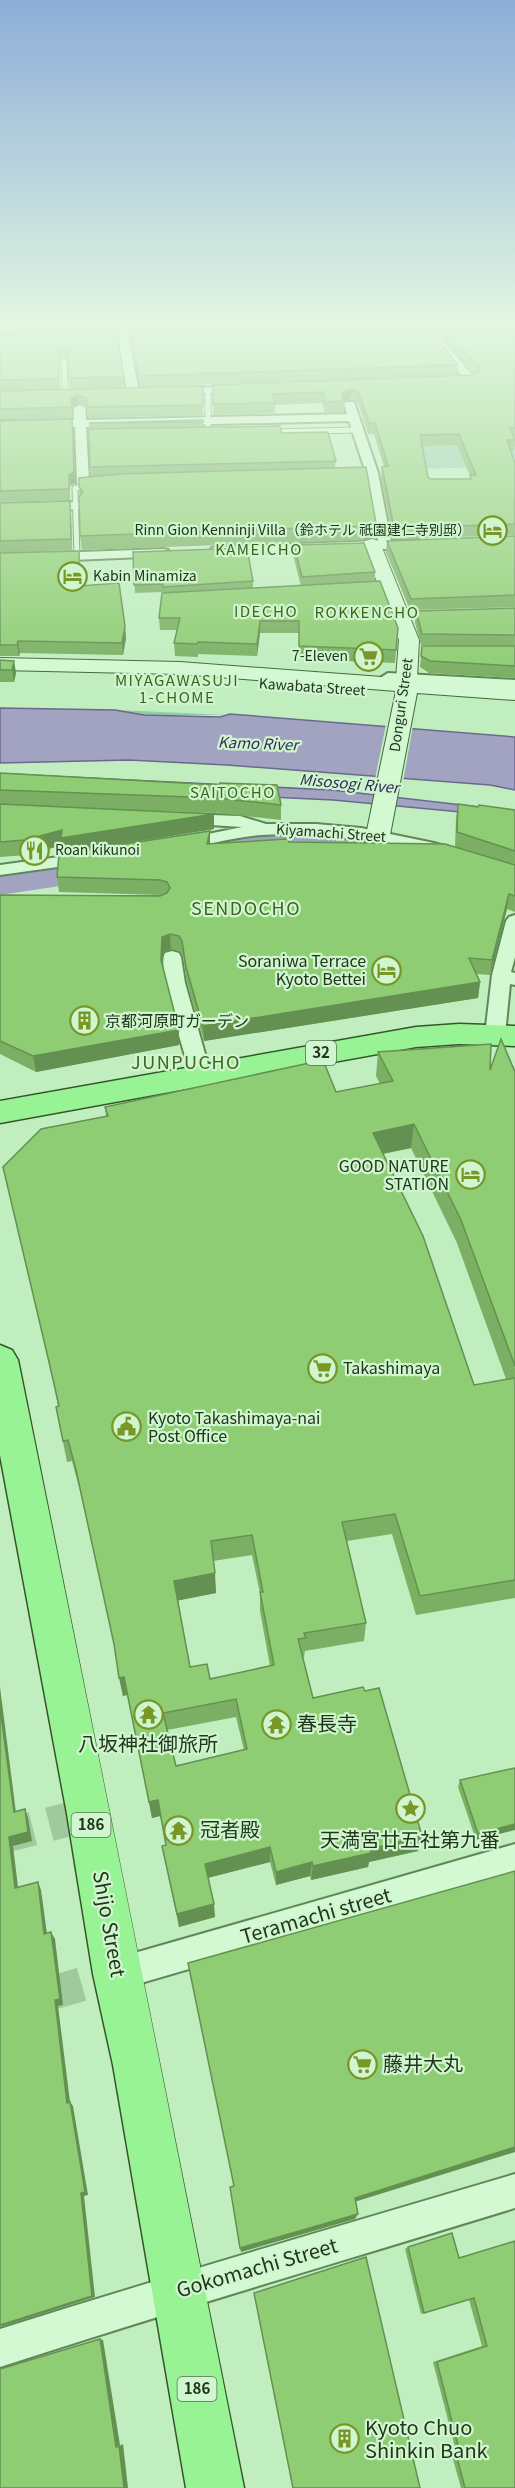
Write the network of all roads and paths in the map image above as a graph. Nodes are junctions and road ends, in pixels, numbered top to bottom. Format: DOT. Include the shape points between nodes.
graph roads {
  1 [pos="85,444"];
  2 [pos="361,444"];
  3 [pos="118,483"];
  4 [pos="83,484"];
  5 [pos="76,506"];
  6 [pos="0,508"];
  7 [pos="432,543"];
  8 [pos="378,545"];
  9 [pos="181,552"];
  10 [pos="204,552"];
  11 [pos="77,556"];
  12 [pos="0,559"];
  13 [pos="0,663"];
  14 [pos="0,674"];
  15 [pos="515,685"];
  16 [pos="405,693"];
  17 [pos="515,694"];
  18 [pos="515,704"];
  19 [pos="172,818"];
  20 [pos="269,829"];
  21 [pos="378,835"];
  22 [pos="166,847"];
  23 [pos="104,856"];
  24 [pos="463,858"];
  25 [pos="0,870"];
  26 [pos="515,921"];
  27 [pos="172,957"];
  28 [pos="508,977"];
  29 [pos="505,1036"];
  30 [pos="201,1076"];
  31 [pos="0,1112"];
  32 [pos="0,1360"];
  33 [pos="515,1859"];
  34 [pos="117,1974"];
  35 [pos="515,2191"];
  36 [pos="180,2290"];
  37 [pos="0,2348"];
  38 [pos="214,2488"];
  1 -- 4 [label="street"];
  2 -- 8 [label="street, Donguri Street"];
  3 -- 4 [label="street"];
  4 -- 5 [label="lane" via="75,488"];
  5 -- 6 [label="street"];
  5 -- 11 [label="lane"];
  7 -- 8 [label="street"];
  8 -- 10 [label="street"];
  8 -- 16 [label="street, Donguri Street" via="381,587 405,617 415,651"];
  9 -- 11 [label="street"];
  11 -- 12 [label="street"];
  13 -- 16 [label="street, Kawabata Street" via="180,668"];
  14 -- 16 [label="street, Kawabata Street" via="143,676"];
  15 -- 16 [label="street"];
  16 -- 17 [label="street, Kawabata Street"];
  16 -- 18 [label="street, Kawabata Street"];
  16 -- 21 [label="street, Donguri Street"];
  19 -- 20 [label="street" via="240,821"];
  20 -- 21 [label="street, Kiyamachi Street"];
  20 -- 22 [label="street, Kiyamachi Street"];
  21 -- 24 [label="street, Kiyamachi Street" via="411,840"];
  23 -- 25 [label="street"];
  26 -- 28 [label="street"];
  27 -- 30 [label="street" via="175,983"];
  28 -- 29 [label="street"];
  29 -- 30 [label="main road, 32" via="416,1036"];
  30 -- 31 [label="main road, 32"];
  32 -- 34 [label="main road, Shijo Street / 186"];
  33 -- 34 [label="street, Teramachi street"];
  34 -- 36 [label="main road, Shijo Street / 186"];
  35 -- 36 [label="street, Gokomachi Street"];
  36 -- 37 [label="street, Gokomachi Street"];
  36 -- 38 [label="main road, Shijo Street / 186"];
}
